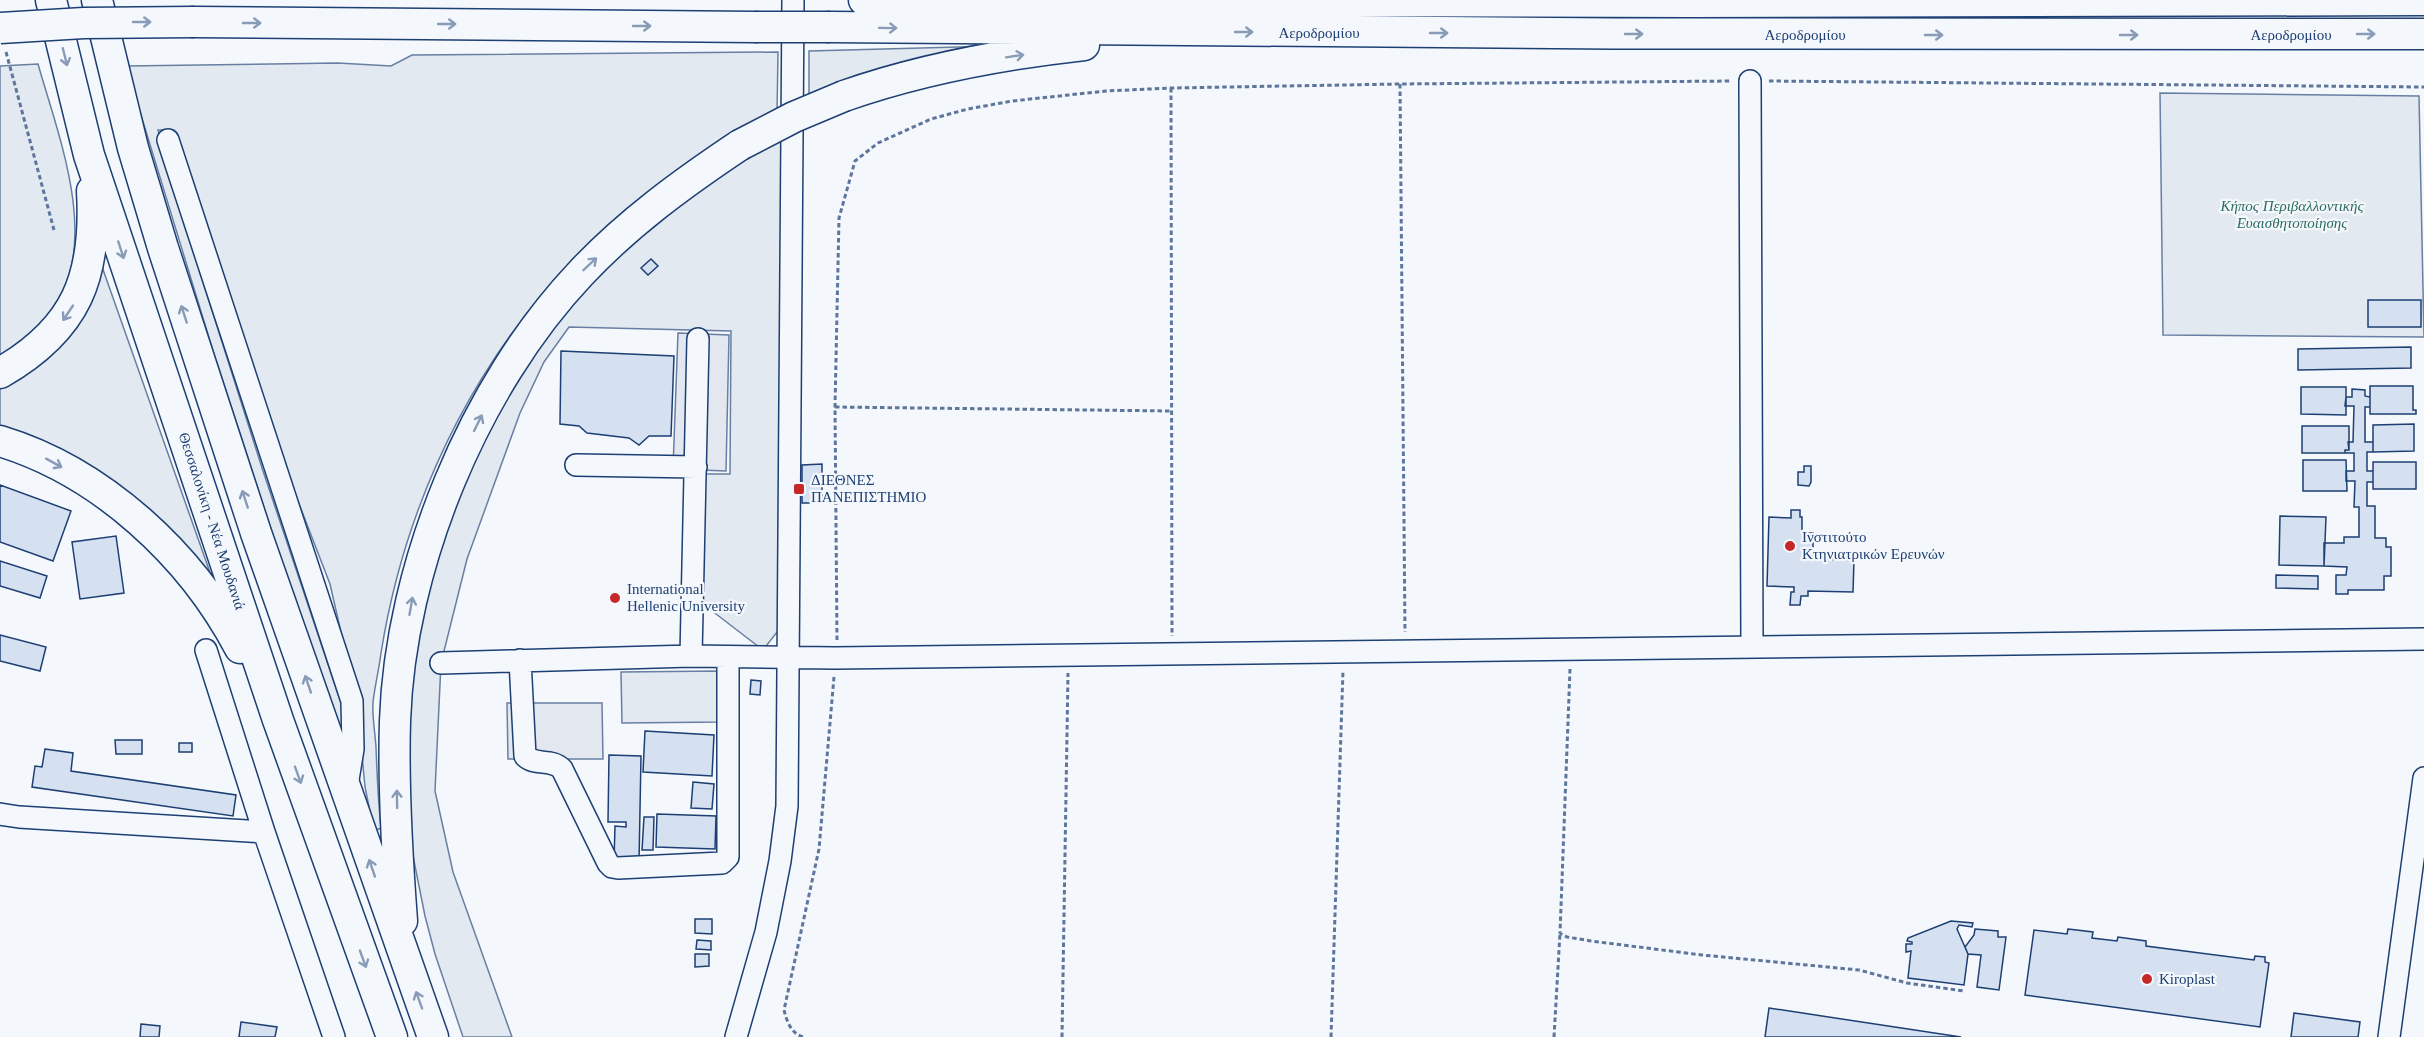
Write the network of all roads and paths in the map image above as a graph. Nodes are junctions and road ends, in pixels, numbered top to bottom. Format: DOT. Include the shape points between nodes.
graph roads {
  1 [pos="51,0"];
  2 [pos="97,0"];
  3 [pos="793,0"];
  4 [pos="864,0"];
  5 [pos="2424,0"];
  6 [pos="1185,32"];
  7 [pos="2424,34"];
  8 [pos="2,35"];
  9 [pos="1750,81"];
  10 [pos="1400,84"];
  11 [pos="2424,87"];
  12 [pos="1171,88"];
  13 [pos="168,140"];
  14 [pos="89,155"];
  15 [pos="54,230"];
  16 [pos="698,339"];
  17 [pos="0,373"];
  18 [pos="835,407"];
  19 [pos="1172,411"];
  20 [pos="0,441"];
  21 [pos="576,465"];
  22 [pos="696,466"];
  23 [pos="2424,639"];
  24 [pos="1752,647"];
  25 [pos="1571,649"];
  26 [pos="206,650"];
  27 [pos="1173,652"];
  28 [pos="1405,652"];
  29 [pos="1343,653"];
  30 [pos="1069,654"];
  31 [pos="692,656"];
  32 [pos="728,657"];
  33 [pos="788,657"];
  34 [pos="835,658"];
  35 [pos="520,660"];
  36 [pos="441,663"];
  37 [pos="278,720"];
  38 [pos="2424,778"];
  39 [pos="346,793"];
  40 [pos="0,814"];
  41 [pos="264,832"];
  42 [pos="1560,933"];
  43 [pos="406,963"];
  44 [pos="1964,991"];
  45 [pos="334,1037"];
  46 [pos="392,1037"];
  47 [pos="433,1037"];
  48 [pos="736,1037"];
  49 [pos="803,1037"];
  50 [pos="1062,1037"];
  51 [pos="1331,1037"];
  52 [pos="1554,1037"];
  53 [pos="2389,1037"];
  1 -- 14 [label="highway, Θεσσαλονίκη - Νέα Μουδανιά, one-way"];
  39 -- 2 [label="highway, one-way" via="163,248 133,148"];
  3 -- 33 [label="street"];
  4 -- 5 [label="highway, Αεροδρομίου"];
  6 -- 7 [label="highway, Αεροδρομίου, one-way"];
  8 -- 6 [label="highway, one-way, bridge" via="84,23 194,22"];
  43 -- 6 [label="highway, one-way, bridge" via="398,868 395,720 414,592 454,471 483,412 548,311 581,272 680,184 740,145 794,117 887,81 957,64"];
  8 -- 15 [label="path"];
  9 -- 10 [label="path"];
  9 -- 11 [label="path"];
  9 -- 24 [label="street"];
  10 -- 12 [label="path"];
  10 -- 28 [label="path"];
  12 -- 18 [label="path" via="1012,101 968,109 931,118 878,143 855,161 839,218"];
  12 -- 19 [label="path"];
  13 -- 39 [label="street" via="352,701 353,749"];
  14 -- 17 [label="highway, one-way" via="93,244 87,274 66,317 16,364"];
  14 -- 37 [label="highway, Θεσσαλονίκη - Νέα Μουδανιά, one-way"];
  16 -- 22 [label="street"];
  18 -- 19 [label="path"];
  18 -- 34 [label="path"];
  19 -- 27 [label="path"];
  20 -- 37 [label="highway, one-way" via="48,459 94,487 135,517 172,552 226,622"];
  21 -- 22 [label="street"];
  22 -- 31 [label="street"];
  23 -- 24 [label="street"];
  24 -- 25 [label="street"];
  25 -- 28 [label="street"];
  25 -- 42 [label="path"];
  26 -- 41 [label="street"];
  27 -- 29 [label="street"];
  27 -- 30 [label="street"];
  28 -- 29 [label="street"];
  29 -- 51 [label="path"];
  30 -- 34 [label="street"];
  30 -- 50 [label="path"];
  31 -- 32 [label="street"];
  31 -- 35 [label="street"];
  32 -- 33 [label="street"];
  32 -- 35 [label="street" via="729,857 722,863 618,868 608,863 562,769 525,756"];
  33 -- 34 [label="street"];
  33 -- 48 [label="street" via="787,806 780,861 766,932"];
  34 -- 49 [label="path" via="819,849 784,1010 788,1025"];
  35 -- 36 [label="street"];
  37 -- 46 [label="highway, Θεσσαλονίκη - Νέα Μουδανιά, one-way"];
  38 -- 53 [label="street"];
  43 -- 39 [label="highway, one-way"];
  40 -- 41 [label="street"];
  41 -- 45 [label="street"];
  42 -- 44 [label="path" via="1591,941 1702,955 1859,970 1907,983"];
  42 -- 52 [label="path"];
  47 -- 43 [label="highway, one-way"];
}
